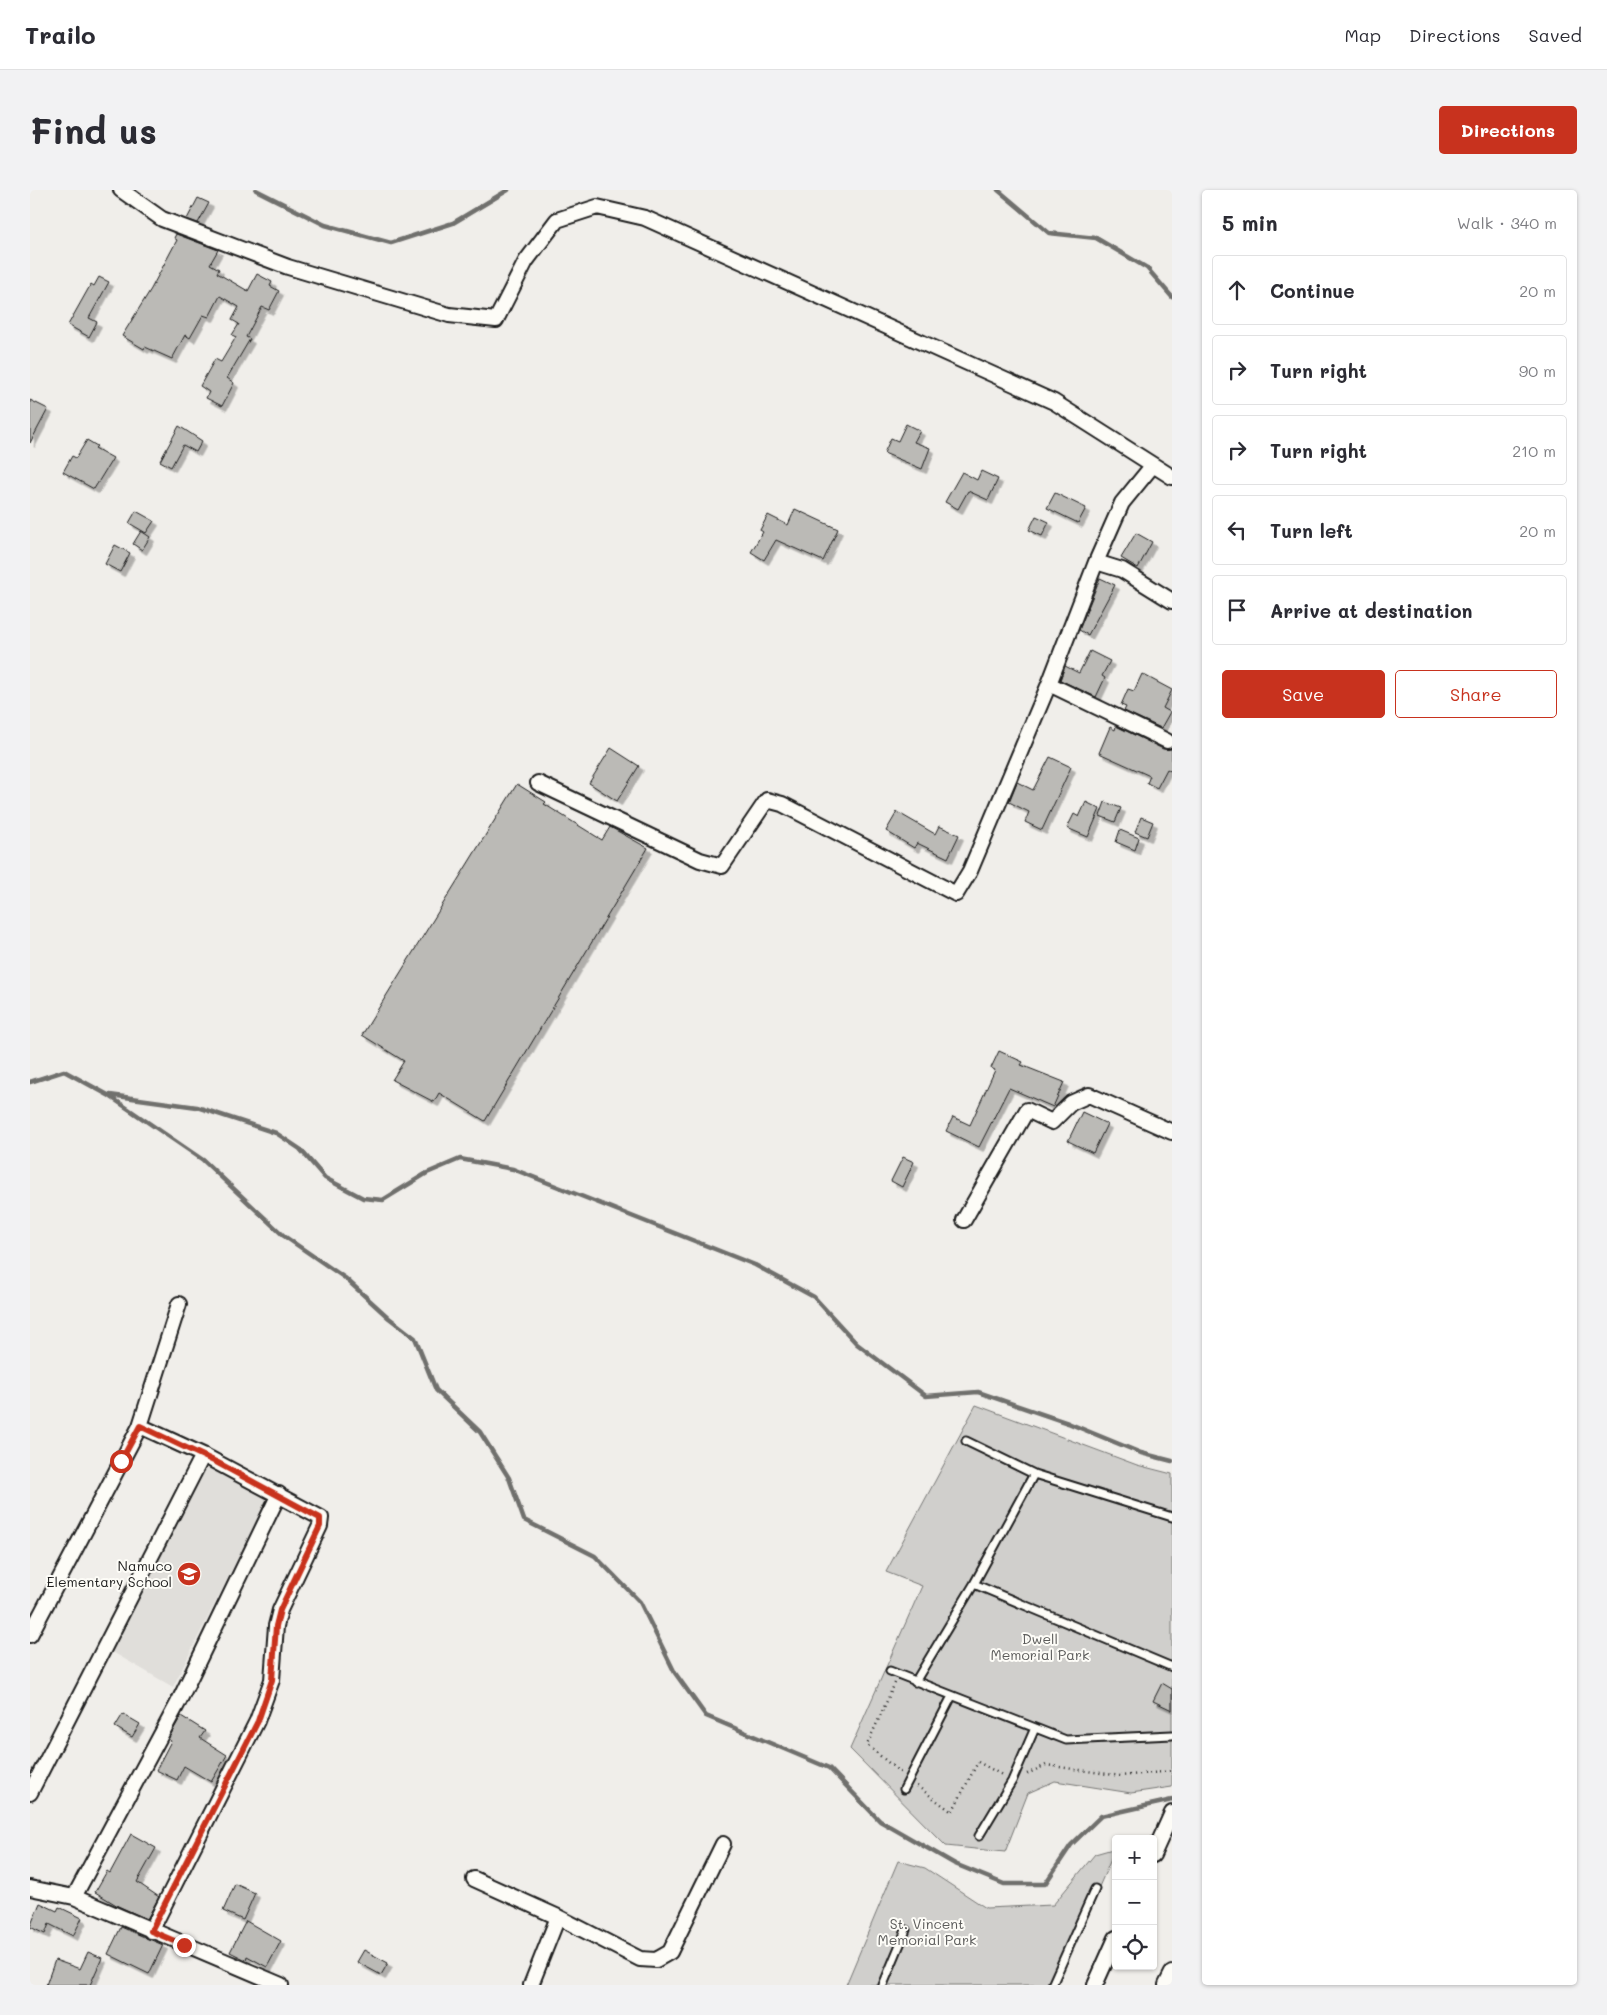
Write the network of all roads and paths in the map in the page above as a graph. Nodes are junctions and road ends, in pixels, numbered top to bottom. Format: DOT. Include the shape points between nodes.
graph roads {
  1 [pos="121,190"];
  2 [pos="1153,465"];
  3 [pos="1172,476"];
  4 [pos="1096,562"];
  5 [pos="1172,601"];
  6 [pos="1049,684"];
  7 [pos="1167,741"];
  8 [pos="538,783"];
  9 [pos="1172,1132"];
  10 [pos="964,1220"];
  11 [pos="179,1304"];
  12 [pos="140,1426"];
  13 [pos="966,1441"];
  14 [pos="203,1455"];
  15 [pos="1034,1474"];
  16 [pos="279,1494"];
  17 [pos="1172,1516"];
  18 [pos="974,1584"];
  19 [pos="30,1635"];
  20 [pos="1172,1667"];
  21 [pos="890,1672"];
  22 [pos="899,1675"];
  23 [pos="915,1682"];
  24 [pos="952,1696"];
  25 [pos="1035,1728"];
  26 [pos="1172,1735"];
  27 [pos="1172,1771"];
  28 [pos="908,1780"];
  29 [pos="1012,1781"];
  30 [pos="904,1789"];
  31 [pos="30,1793"];
  32 [pos="1172,1813"];
  33 [pos="978,1836"];
  34 [pos="723,1844"];
  35 [pos="1157,1846"];
  36 [pos="474,1879"];
  37 [pos="1095,1889"];
  38 [pos="31,1893"];
  39 [pos="74,1897"];
  40 [pos="558,1917"];
  41 [pos="906,1930"];
  42 [pos="151,1931"];
  43 [pos="1112,1947"];
  44 [pos="1172,1973"];
  45 [pos="281,1985"];
  46 [pos="530,1985"];
  47 [pos="882,1985"];
  48 [pos="1052,1985"];
  49 [pos="1095,1985"];
  50 [pos="1166,1985"];
  1 -- 2 [label="street" via="162,218 288,267 449,315 496,320 526,261 557,220 597,207 645,218 1054,402"];
  2 -- 3 [label="street"];
  2 -- 4 [label="street" via="1122,503"];
  4 -- 5 [label="street" via="1122,570"];
  4 -- 6 [label="street"];
  6 -- 7 [label="street"];
  6 -- 8 [label="street" via="970,871 956,894 782,804 767,800 722,866 700,860"];
  9 -- 10 [label="street" via="1089,1095 1071,1103 1052,1122 1027,1110"];
  11 -- 12 [label="street"];
  12 -- 14 [label="street"];
  12 -- 19 [label="street"];
  13 -- 15 [label="lane"];
  14 -- 16 [label="street"];
  14 -- 31 [label="street"];
  15 -- 17 [label="lane"];
  15 -- 18 [label="lane"];
  16 -- 39 [label="street" via="178,1703"];
  16 -- 42 [label="street" via="315,1514 320,1518 320,1526 280,1610 272,1680 258,1721"];
  18 -- 20 [label="lane"];
  18 -- 23 [label="lane"];
  21 -- 22 [label="lane"];
  22 -- 23 [label="lane"];
  22 -- 28 [label="path" via="866,1745"];
  23 -- 24 [label="lane"];
  24 -- 25 [label="lane"];
  24 -- 28 [label="lane"];
  25 -- 26 [label="lane" via="1066,1740"];
  25 -- 29 [label="lane"];
  27 -- 29 [label="path" via="1121,1776 1046,1765"];
  28 -- 29 [label="path" via="952,1812 978,1762"];
  28 -- 30 [label="lane"];
  29 -- 33 [label="lane"];
  32 -- 35 [label="street"];
  34 -- 40 [label="street" via="670,1952 656,1960 640,1958"];
  36 -- 40 [label="street"];
  37 -- 48 [label="lane"];
  38 -- 39 [label="street"];
  39 -- 42 [label="street"];
  40 -- 46 [label="street"];
  41 -- 47 [label="lane"];
  42 -- 45 [label="street"];
  43 -- 49 [label="street"];
  44 -- 50 [label="street"];
}
